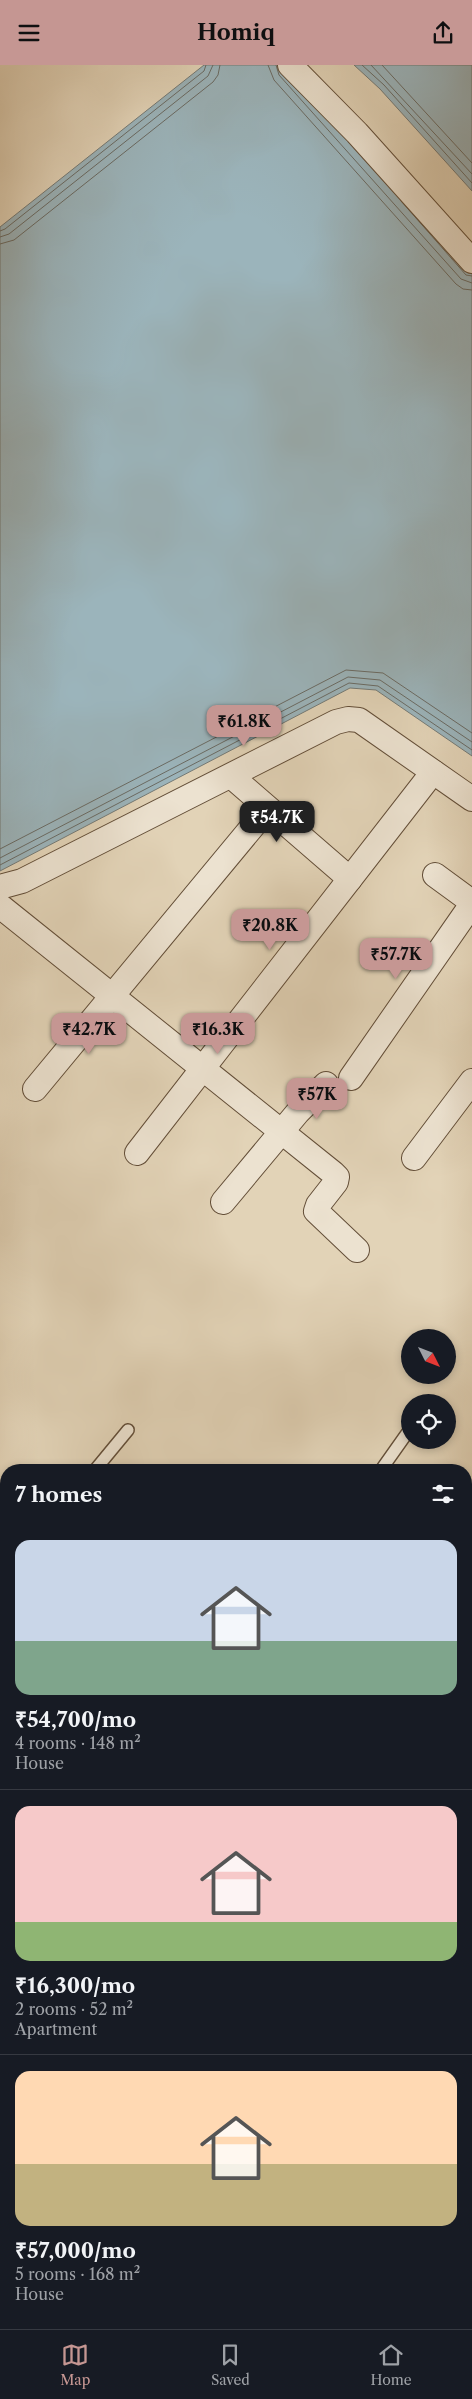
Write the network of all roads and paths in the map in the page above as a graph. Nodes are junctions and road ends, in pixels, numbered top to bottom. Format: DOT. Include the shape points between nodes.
graph roads {
  1 [pos="290,65"];
  2 [pos="472,261"];
  3 [pos="433,772"];
  4 [pos="231,776"];
  5 [pos="472,799"];
  6 [pos="267,809"];
  7 [pos="434,875"];
  8 [pos="350,879"];
  9 [pos="0,887"];
  10 [pos="472,903"];
  11 [pos="0,905"];
  12 [pos="113,996"];
  13 [pos="203,1068"];
  14 [pos="351,1078"];
  15 [pos="472,1081"];
  16 [pos="326,1084"];
  17 [pos="35,1089"];
  18 [pos="282,1131"];
  19 [pos="137,1153"];
  20 [pos="414,1158"];
  21 [pos="223,1202"];
  22 [pos="357,1250"];
  23 [pos="128,1430"];
  24 [pos="401,1442"];
  25 [pos="100,1464"];
  26 [pos="385,1464"];
  1 -- 2 [label="street" via="357,133"];
  3 -- 4 [label="street" via="359,721 348,719 336,722"];
  3 -- 5 [label="street"];
  3 -- 8 [label="street"];
  4 -- 6 [label="street"];
  4 -- 9 [label="street" via="22,881"];
  6 -- 8 [label="street"];
  6 -- 12 [label="street"];
  7 -- 10 [label="street"];
  8 -- 13 [label="street"];
  10 -- 14 [label="street"];
  11 -- 12 [label="street"];
  12 -- 13 [label="street"];
  12 -- 17 [label="street"];
  13 -- 18 [label="street"];
  13 -- 19 [label="street"];
  15 -- 20 [label="street"];
  16 -- 18 [label="street"];
  18 -- 21 [label="street"];
  18 -- 22 [label="street" via="337,1177 316,1211"];
  23 -- 25 [label="lane"];
  24 -- 26 [label="lane"];
}
